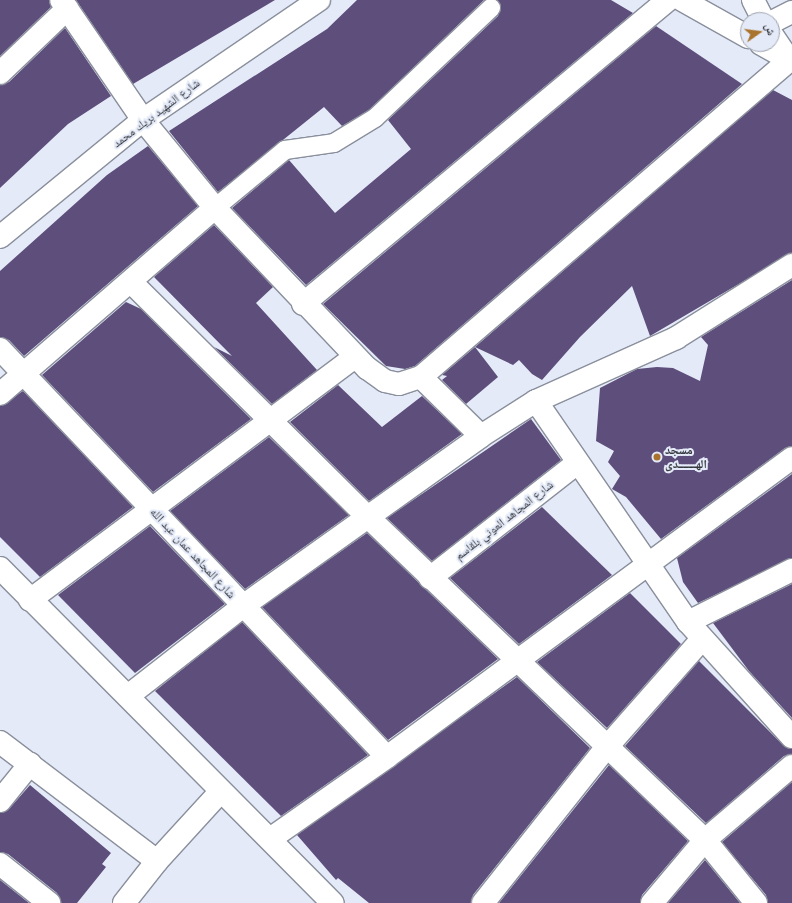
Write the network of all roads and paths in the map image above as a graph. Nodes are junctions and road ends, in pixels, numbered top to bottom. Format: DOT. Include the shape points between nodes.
graph roads {
  1 [pos="320,0"];
  2 [pos="668,0"];
  3 [pos="682,0"];
  4 [pos="753,0"];
  5 [pos="64,4"];
  6 [pos="492,8"];
  7 [pos="759,12"];
  8 [pos="792,12"];
  9 [pos="780,18"];
  10 [pos="740,33"];
  11 [pos="780,47"];
  12 [pos="775,52"];
  13 [pos="790,61"];
  14 [pos="0,73"];
  15 [pos="143,120"];
  16 [pos="215,208"];
  17 [pos="0,237"];
  18 [pos="792,265"];
  19 [pos="131,282"];
  20 [pos="303,304"];
  21 [pos="0,349"];
  22 [pos="355,357"];
  23 [pos="24,374"];
  24 [pos="421,377"];
  25 [pos="0,394"];
  26 [pos="536,401"];
  27 [pos="269,420"];
  28 [pos="482,436"];
  29 [pos="792,458"];
  30 [pos="577,463"];
  31 [pos="152,510"];
  32 [pos="367,516"];
  33 [pos="648,564"];
  34 [pos="0,568"];
  35 [pos="792,570"];
  36 [pos="430,578"];
  37 [pos="30,600"];
  38 [pos="243,606"];
  39 [pos="688,622"];
  40 [pos="702,639"];
  41 [pos="517,662"];
  42 [pos="128,696"];
  43 [pos="792,737"];
  44 [pos="0,742"];
  45 [pos="606,748"];
  46 [pos="386,757"];
  47 [pos="30,764"];
  48 [pos="792,766"];
  49 [pos="220,792"];
  50 [pos="0,801"];
  51 [pos="270,839"];
  52 [pos="705,840"];
  53 [pos="157,861"];
  54 [pos="0,864"];
  55 [pos="49,903"];
  56 [pos="124,903"];
  57 [pos="333,903"];
  58 [pos="483,903"];
  59 [pos="652,903"];
  60 [pos="756,903"];
  1 -- 15 [label="street, شارع الشهيد بريك محمد"];
  2 -- 20 [label="street"];
  3 -- 10 [label="street"];
  4 -- 7 [label="street"];
  5 -- 14 [label="street"];
  5 -- 15 [label="street"];
  6 -- 16 [label="street" via="376,118 334,143 285,150"];
  8 -- 9 [label="street"];
  11 -- 13 [label="street"];
  12 -- 13 [label="street"];
  13 -- 24 [label="street"];
  15 -- 16 [label="street"];
  15 -- 17 [label="street, شارع الشهيد بريك محمد"];
  16 -- 19 [label="street"];
  16 -- 20 [label="street"];
  18 -- 26 [label="street" via="676,338"];
  19 -- 23 [label="street"];
  19 -- 27 [label="street"];
  20 -- 22 [label="street"];
  21 -- 23 [label="street, شارع المجاهد عمان عبد الله"];
  22 -- 24 [label="street" via="385,381 399,384"];
  22 -- 27 [label="street"];
  23 -- 25 [label="street"];
  23 -- 31 [label="street, شارع المجاهد عمان عبد الله"];
  24 -- 28 [label="street"];
  26 -- 28 [label="street"];
  26 -- 30 [label="street"];
  27 -- 31 [label="street"];
  27 -- 32 [label="street"];
  28 -- 32 [label="street"];
  29 -- 33 [label="street"];
  30 -- 33 [label="street"];
  30 -- 36 [label="street, شارع المجاهد العوني بلقاسم"];
  31 -- 37 [label="street"];
  31 -- 38 [label="street, شارع المجاهد عمان عبد الله"];
  32 -- 36 [label="street"];
  32 -- 38 [label="street"];
  33 -- 39 [label="street"];
  33 -- 41 [label="street"];
  34 -- 37 [label="street"];
  35 -- 39 [label="street"];
  36 -- 41 [label="street"];
  37 -- 42 [label="street"];
  38 -- 42 [label="street"];
  38 -- 46 [label="street, شارع المجاهد عمان عبد الله"];
  39 -- 40 [label="street"];
  40 -- 43 [label="street"];
  40 -- 45 [label="street"];
  41 -- 45 [label="street"];
  41 -- 46 [label="street"];
  42 -- 49 [label="street"];
  44 -- 47 [label="street"];
  45 -- 52 [label="street"];
  45 -- 58 [label="street"];
  46 -- 51 [label="street"];
  47 -- 50 [label="street"];
  47 -- 53 [label="street"];
  48 -- 52 [label="street"];
  49 -- 51 [label="street"];
  49 -- 53 [label="street"];
  51 -- 57 [label="street"];
  52 -- 59 [label="street"];
  52 -- 60 [label="street"];
  53 -- 56 [label="street"];
  54 -- 55 [label="street"];
}
